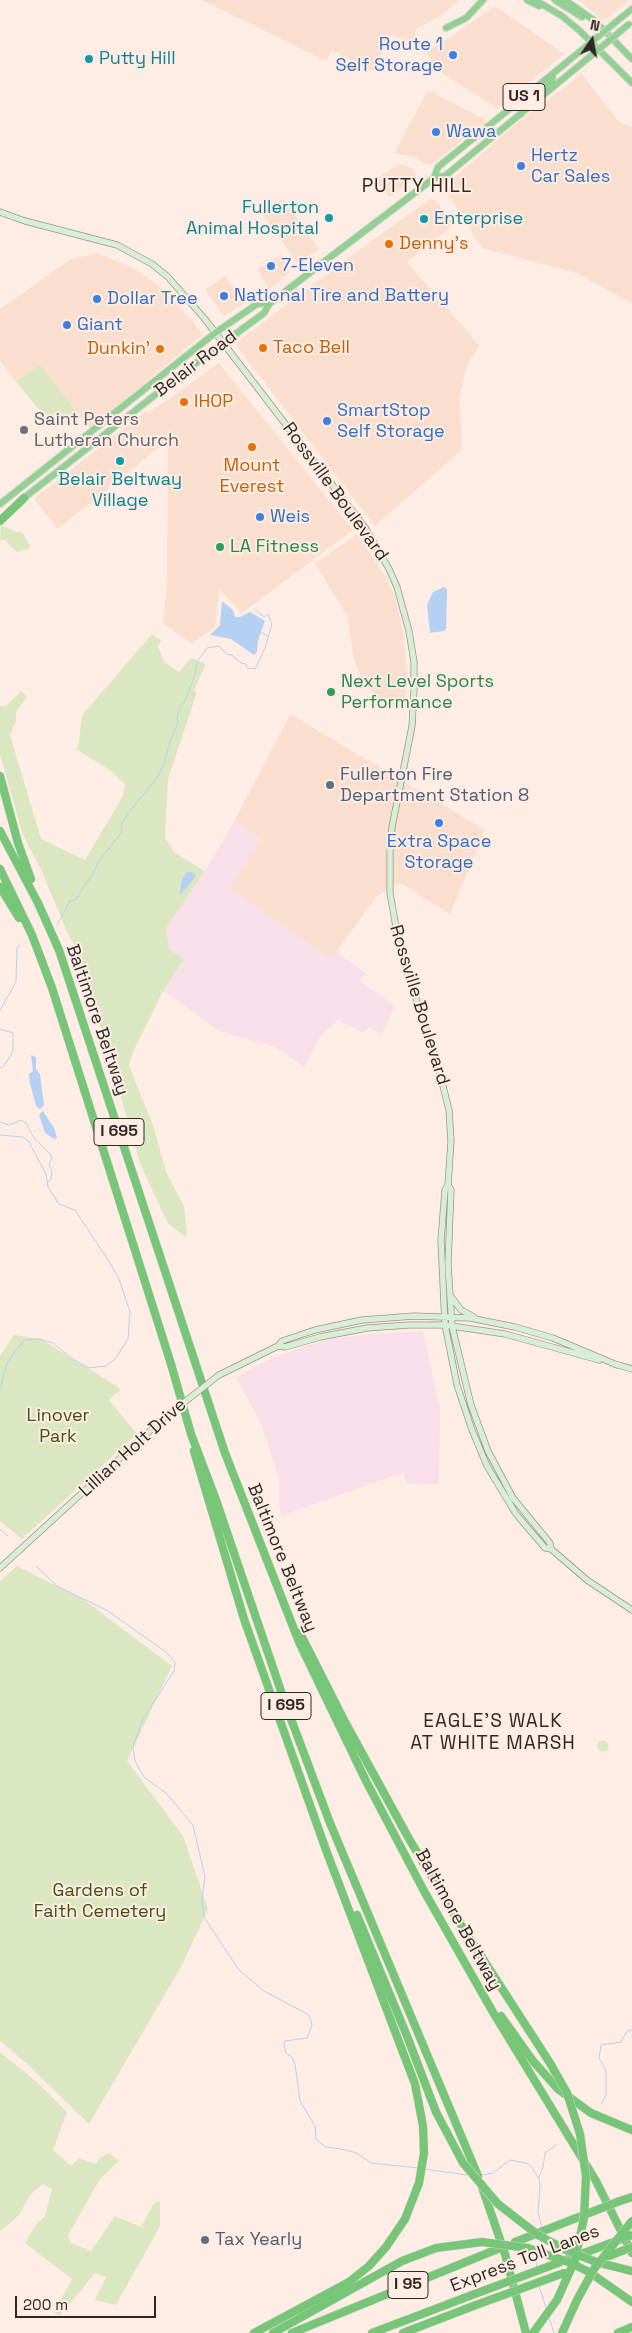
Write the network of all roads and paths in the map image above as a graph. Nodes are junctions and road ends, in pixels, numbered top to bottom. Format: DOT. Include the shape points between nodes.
graph roads {
  1 [pos="482,0"];
  2 [pos="526,0"];
  3 [pos="535,0"];
  4 [pos="555,0"];
  5 [pos="565,0"];
  6 [pos="572,0"];
  7 [pos="632,9"];
  8 [pos="595,21"];
  9 [pos="631,23"];
  10 [pos="576,27"];
  11 [pos="446,28"];
  12 [pos="604,31"];
  13 [pos="632,60"];
  14 [pos="553,74"];
  15 [pos="632,83"];
  16 [pos="521,114"];
  17 [pos="434,178"];
  18 [pos="0,212"];
  19 [pos="270,303"];
  20 [pos="215,333"];
  21 [pos="223,344"];
  22 [pos="24,498"];
  23 [pos="0,504"];
  24 [pos="0,516"];
  25 [pos="0,521"];
  26 [pos="0,776"];
  27 [pos="0,831"];
  28 [pos="0,869"];
  29 [pos="0,887"];
  30 [pos="38,903"];
  31 [pos="75,1057"];
  32 [pos="448,1185"];
  33 [pos="450,1294"];
  34 [pos="444,1316"];
  35 [pos="451,1316"];
  36 [pos="483,1320"];
  37 [pos="350,1322"];
  38 [pos="445,1325"];
  39 [pos="452,1326"];
  40 [pos="353,1330"];
  41 [pos="278,1346"];
  42 [pos="617,1365"];
  43 [pos="632,1370"];
  44 [pos="190,1434"];
  45 [pos="551,1549"];
  46 [pos="0,1568"];
  47 [pos="632,1610"];
  48 [pos="289,1614"];
  49 [pos="323,1838"];
  50 [pos="401,1846"];
  51 [pos="632,2130"];
  52 [pos="632,2197"];
  53 [pos="632,2221"];
  54 [pos="632,2235"];
  55 [pos="632,2247"];
  56 [pos="632,2253"];
  57 [pos="632,2271"];
  58 [pos="632,2302"];
  59 [pos="632,2327"];
  60 [pos="254,2333"];
  61 [pos="273,2333"];
  62 [pos="292,2333"];
  63 [pos="372,2333"];
  64 [pos="403,2333"];
  65 [pos="526,2333"];
  66 [pos="533,2333"];
  67 [pos="562,2333"];
  68 [pos="618,2333"];
  1 -- 11 [label="highway" via="466,18"];
  2 -- 10 [label="highway"];
  3 -- 10 [label="highway"];
  4 -- 12 [label="highway"];
  5 -- 8 [label="highway"];
  6 -- 8 [label="highway"];
  7 -- 14 [label="highway, Belair Road / US 1, bridge"];
  8 -- 12 [label="highway"];
  9 -- 16 [label="highway, Belair Road / US 1, bridge"];
  10 -- 15 [label="highway"];
  12 -- 13 [label="highway"];
  14 -- 16 [label="highway" via="552,81 523,105"];
  14 -- 17 [label="highway, Belair Road / US 1" via="438,167"];
  16 -- 17 [label="highway, Belair Road / US 1" via="445,176"];
  17 -- 19 [label="highway, Belair Road / US 1"];
  18 -- 20 [label="main road, Rossville Boulevard" via="25,222 106,242 137,255 157,267 180,289"];
  19 -- 20 [label="highway, Belair Road / US 1" via="257,304"];
  19 -- 21 [label="highway, Belair Road / US 1" via="264,313"];
  20 -- 21 [label="main road, Rossville Boulevard"];
  20 -- 23 [label="highway, Belair Road / US 1"];
  21 -- 22 [label="highway, Belair Road / US 1"];
  21 -- 32 [label="main road, Rossville Boulevard" via="368,531 389,569 406,614 414,662 414,706 391,833 390,893 400,950 447,1101 451,1141"];
  22 -- 24 [label="highway, Belair Road / US 1"];
  22 -- 25 [label="highway"];
  26 -- 30 [label="highway"];
  27 -- 30 [label="highway, Baltimore Beltway / I 695"];
  28 -- 31 [label="highway, Baltimore Beltway / I 695" via="41,956"];
  29 -- 31 [label="highway" via="22,925"];
  30 -- 48 [label="highway, Baltimore Beltway / I 695" via="70,983 222,1445"];
  31 -- 44 [label="highway, Baltimore Beltway / I 695"];
  32 -- 33 [label="main road, Rossville Boulevard" via="451,1190"];
  32 -- 34 [label="main road, Rossville Boulevard" via="441,1240"];
  33 -- 35 [label="main road, Rossville Boulevard"];
  33 -- 36 [label="main road" via="461,1310"];
  34 -- 35 [label="main road, Lillian Holt Drive"];
  34 -- 37 [label="main road, Lillian Holt Drive" via="403,1316"];
  34 -- 38 [label="main road, Rossville Boulevard"];
  35 -- 36 [label="main road, Lillian Holt Drive"];
  35 -- 39 [label="main road, Rossville Boulevard"];
  36 -- 42 [label="main road" via="553,1338"];
  37 -- 40 [label="main road"];
  37 -- 41 [label="main road, Lillian Holt Drive" via="305,1333 282,1341"];
  38 -- 39 [label="main road, Lillian Holt Drive"];
  38 -- 40 [label="main road, Lillian Holt Drive" via="398,1325"];
  38 -- 45 [label="main road, Rossville Boulevard" via="459,1392 487,1466 516,1514 545,1548"];
  39 -- 42 [label="main road, Lillian Holt Drive" via="511,1336"];
  39 -- 45 [label="main road, Rossville Boulevard" via="470,1405 488,1451 513,1498 550,1543"];
  40 -- 41 [label="main road, Lillian Holt Drive"];
  41 -- 46 [label="main road, Lillian Holt Drive, bridge" via="219,1375 164,1418"];
  42 -- 43 [label="main road"];
  44 -- 49 [label="highway" via="244,1619"];
  44 -- 65 [label="highway, Baltimore Beltway / I 695" via="321,1799 474,2165 505,2254"];
  45 -- 47 [label="main road, Rossville Boulevard" via="581,1575"];
  48 -- 50 [label="highway, Baltimore Beltway / I 695" via="317,1681"];
  48 -- 66 [label="highway, bridge" via="408,1837 550,2062 566,2093 580,2134 586,2177 584,2218 575,2260 557,2300"];
  49 -- 57 [label="highway, bridge" via="393,2000 436,2112 468,2171 510,2214 533,2231 566,2250"];
  49 -- 60 [label="highway" via="417,2092 424,2153 419,2183 401,2226 369,2266 342,2285"];
  50 -- 51 [label="highway" via="488,1997 533,2060 558,2089 577,2104 604,2120"];
  50 -- 56 [label="highway, Baltimore Beltway / I 695" via="472,1978 596,2181"];
  52 -- 62 [label="highway, I 95, bridge"];
  53 -- 67 [label="highway, bridge" via="594,2269"];
  54 -- 63 [label="highway, Express Toll Lanes, bridge"];
  55 -- 64 [label="highway, Express Toll Lanes, bridge"];
  58 -- 61 [label="highway, bridge" via="577,2266 551,2255 513,2245 455,2244 428,2250 402,2261"];
  59 -- 68 [label="highway"];
}
